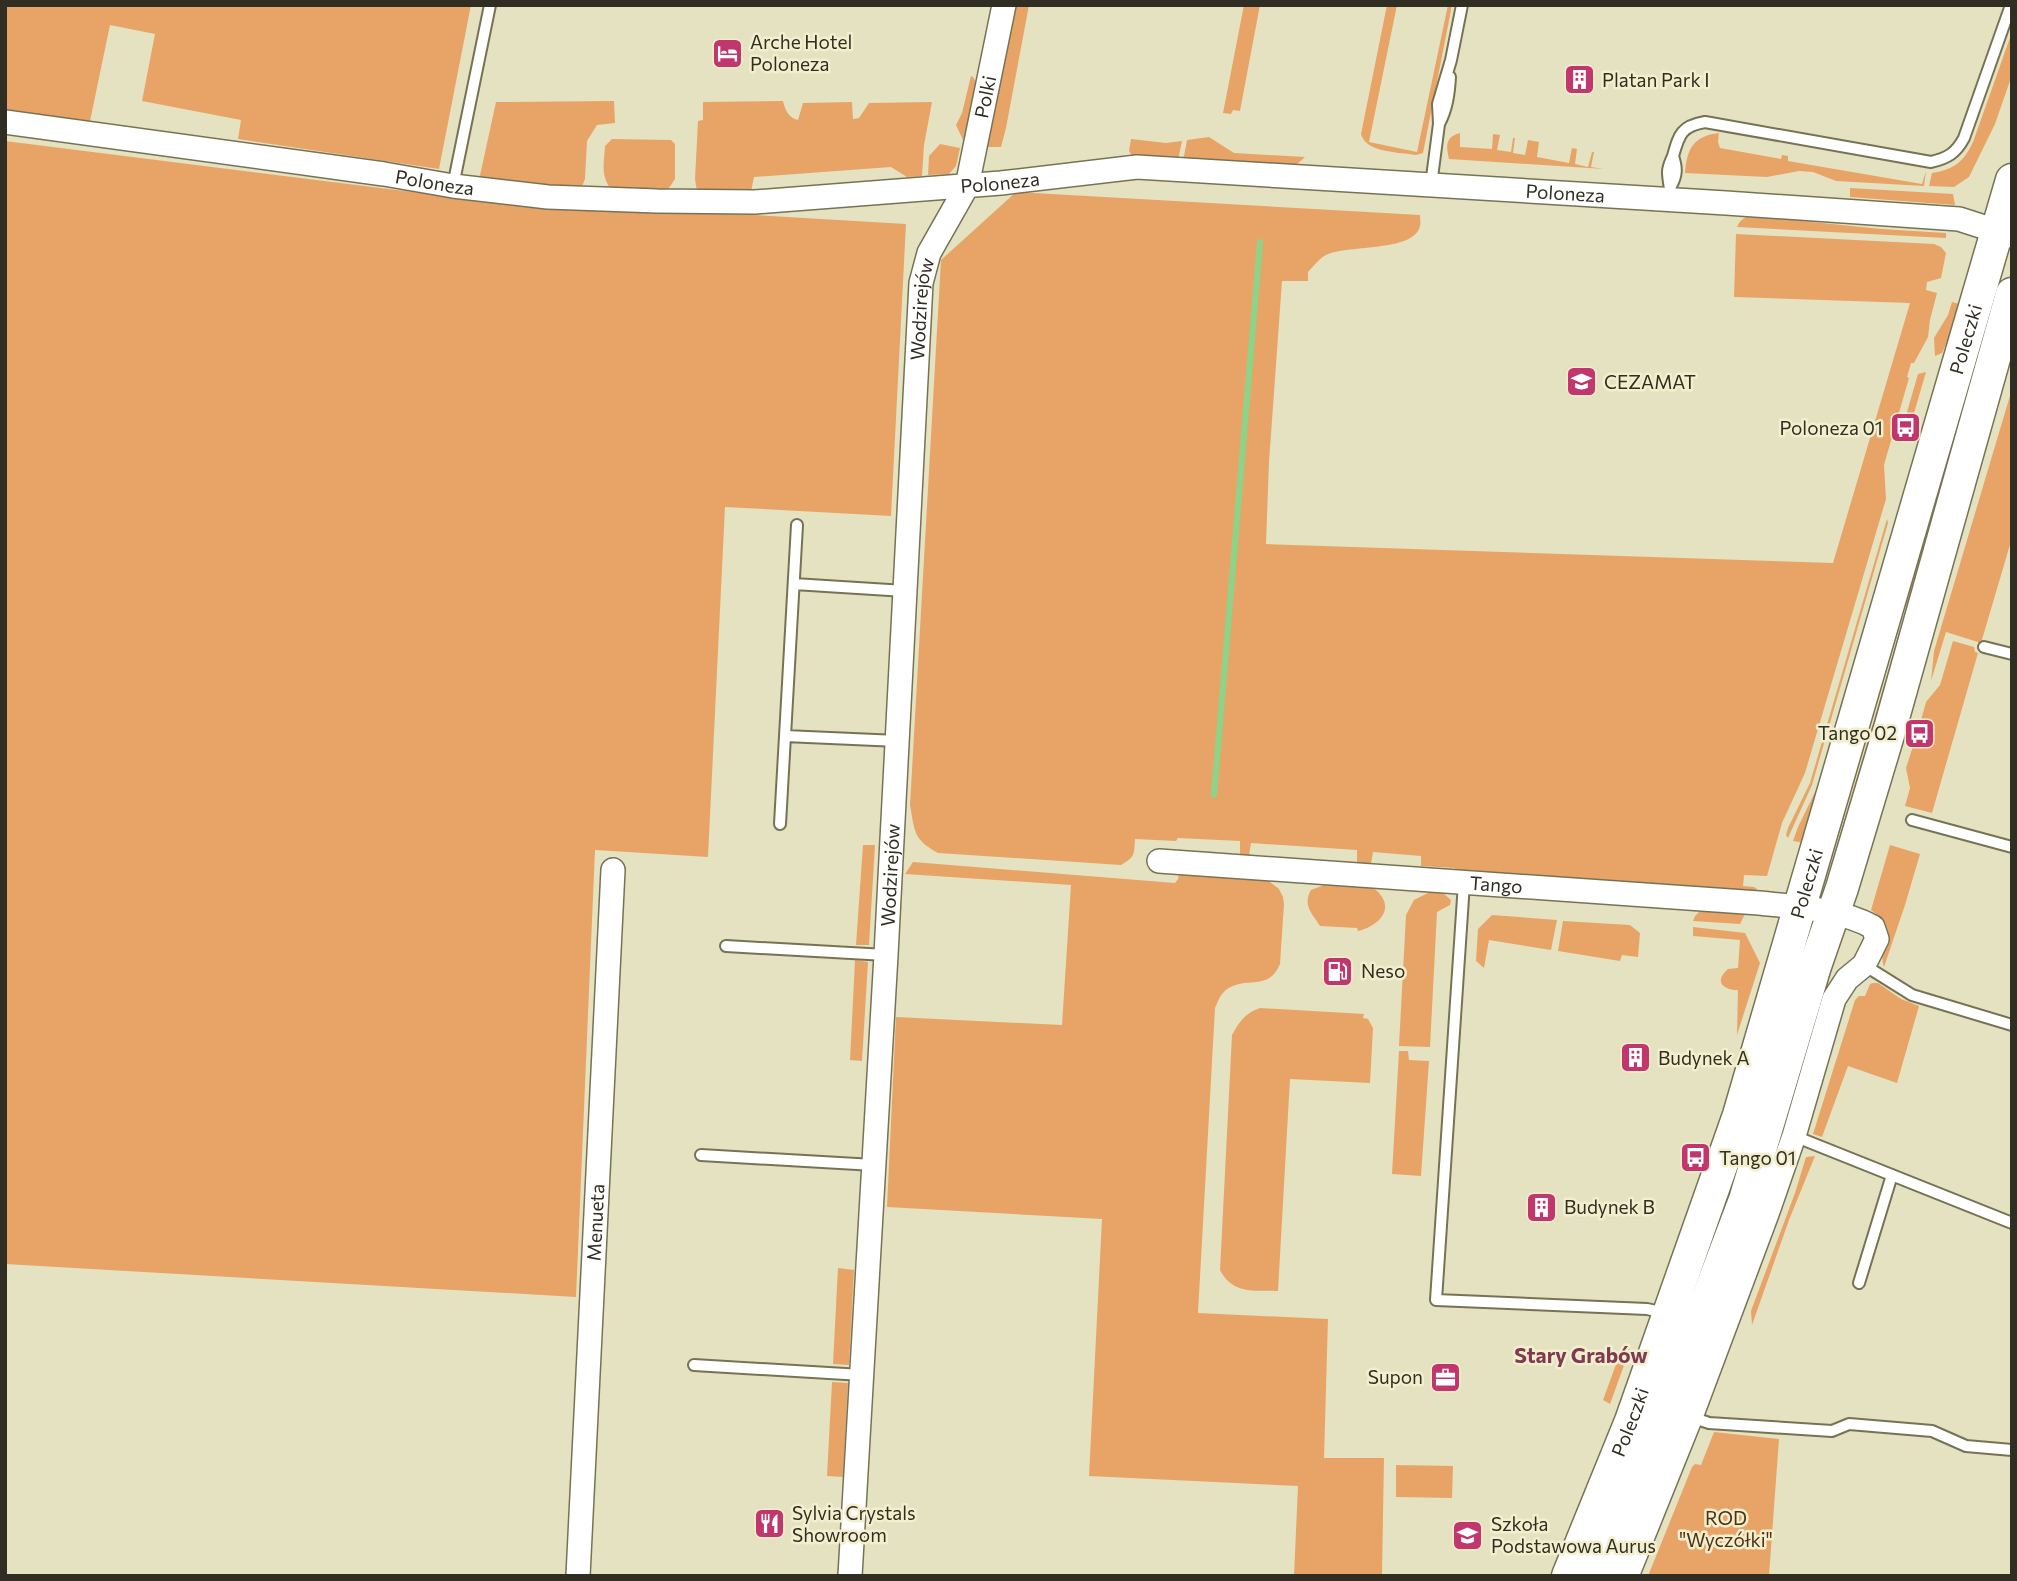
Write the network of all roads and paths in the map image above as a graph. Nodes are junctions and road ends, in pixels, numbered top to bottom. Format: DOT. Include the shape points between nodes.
graph roads {
  1 [pos="489,5"];
  2 [pos="1004,5"];
  3 [pos="1462,5"];
  4 [pos="2011,5"];
  5 [pos="5,122"];
  6 [pos="2012,180"];
  7 [pos="1431,185"];
  8 [pos="453,186"];
  9 [pos="967,186"];
  10 [pos="1671,193"];
  11 [pos="2004,233"];
  12 [pos="2012,294"];
  13 [pos="797,525"];
  14 [pos="794,584"];
  15 [pos="905,591"];
  16 [pos="1984,647"];
  17 [pos="2012,654"];
  18 [pos="785,736"];
  19 [pos="898,741"];
  20 [pos="1912,820"];
  21 [pos="780,824"];
  22 [pos="2012,847"];
  23 [pos="1159,861"];
  24 [pos="613,870"];
  25 [pos="1464,883"];
  26 [pos="1799,908"];
  27 [pos="1834,914"];
  28 [pos="726,946"];
  29 [pos="886,955"];
  30 [pos="1864,965"];
  31 [pos="2012,1025"];
  32 [pos="1794,1136"];
  33 [pos="701,1155"];
  34 [pos="874,1165"];
  35 [pos="1892,1175"];
  36 [pos="2012,1223"];
  37 [pos="1860,1283"];
  38 [pos="1668,1314"];
  39 [pos="694,1365"];
  40 [pos="862,1376"];
  41 [pos="1691,1417"];
  42 [pos="2012,1450"];
  43 [pos="578,1576"];
  44 [pos="850,1576"];
  45 [pos="1568,1576"];
  46 [pos="1598,1576"];
  47 [pos="1627,1576"];
  1 -- 8 [label="lane"];
  2 -- 9 [label="street, Polki"];
  3 -- 7 [label="lane"];
  4 -- 10 [label="lane" via="1956,152 1931,162 1914,160 1704,122 1684,130 1676,142 1673,156 1677,168"];
  5 -- 8 [label="street, Poloneza"];
  6 -- 11 [label="main road, Poleczki"];
  7 -- 9 [label="street, Poloneza" via="1137,167"];
  7 -- 10 [label="street, Poloneza"];
  8 -- 9 [label="street, Poloneza" via="548,197 737,203"];
  9 -- 15 [label="street, Wodzirejów" via="929,253 921,283"];
  10 -- 11 [label="street, Poloneza" via="1959,219"];
  11 -- 26 [label="main road, Poleczki"];
  12 -- 27 [label="main road, Poleczki"];
  13 -- 14 [label="lane"];
  14 -- 15 [label="lane"];
  14 -- 18 [label="lane"];
  15 -- 19 [label="street, Wodzirejów"];
  16 -- 17 [label="lane"];
  18 -- 19 [label="lane"];
  18 -- 21 [label="lane"];
  19 -- 29 [label="street, Wodzirejów"];
  20 -- 22 [label="lane"];
  23 -- 25 [label="street, Tango"];
  24 -- 43 [label="street, Menueta"];
  25 -- 26 [label="street, Tango"];
  25 -- 38 [label="lane" via="1436,1300 1647,1309"];
  26 -- 27 [label="street, Tango"];
  26 -- 38 [label="main road, Poleczki" via="1739,1115"];
  27 -- 30 [label="street, Poleczki" via="1873,927 1877,939"];
  27 -- 46 [label="main road, Poleczki" via="1745,1200"];
  28 -- 29 [label="lane"];
  29 -- 34 [label="street, Wodzirejów"];
  30 -- 31 [label="lane" via="1912,995"];
  30 -- 32 [label="street, Poleczki" via="1834,999"];
  32 -- 35 [label="lane"];
  32 -- 41 [label="street, Poleczki"];
  33 -- 34 [label="lane"];
  34 -- 40 [label="street, Wodzirejów"];
  35 -- 36 [label="lane"];
  35 -- 37 [label="lane"];
  38 -- 45 [label="main road, Poleczki" via="1631,1421"];
  39 -- 40 [label="lane"];
  40 -- 44 [label="street, Wodzirejów"];
  41 -- 42 [label="lane" via="1709,1423 1832,1432 1849,1424 1932,1431 1966,1446"];
  41 -- 47 [label="street, Poleczki"];
}
